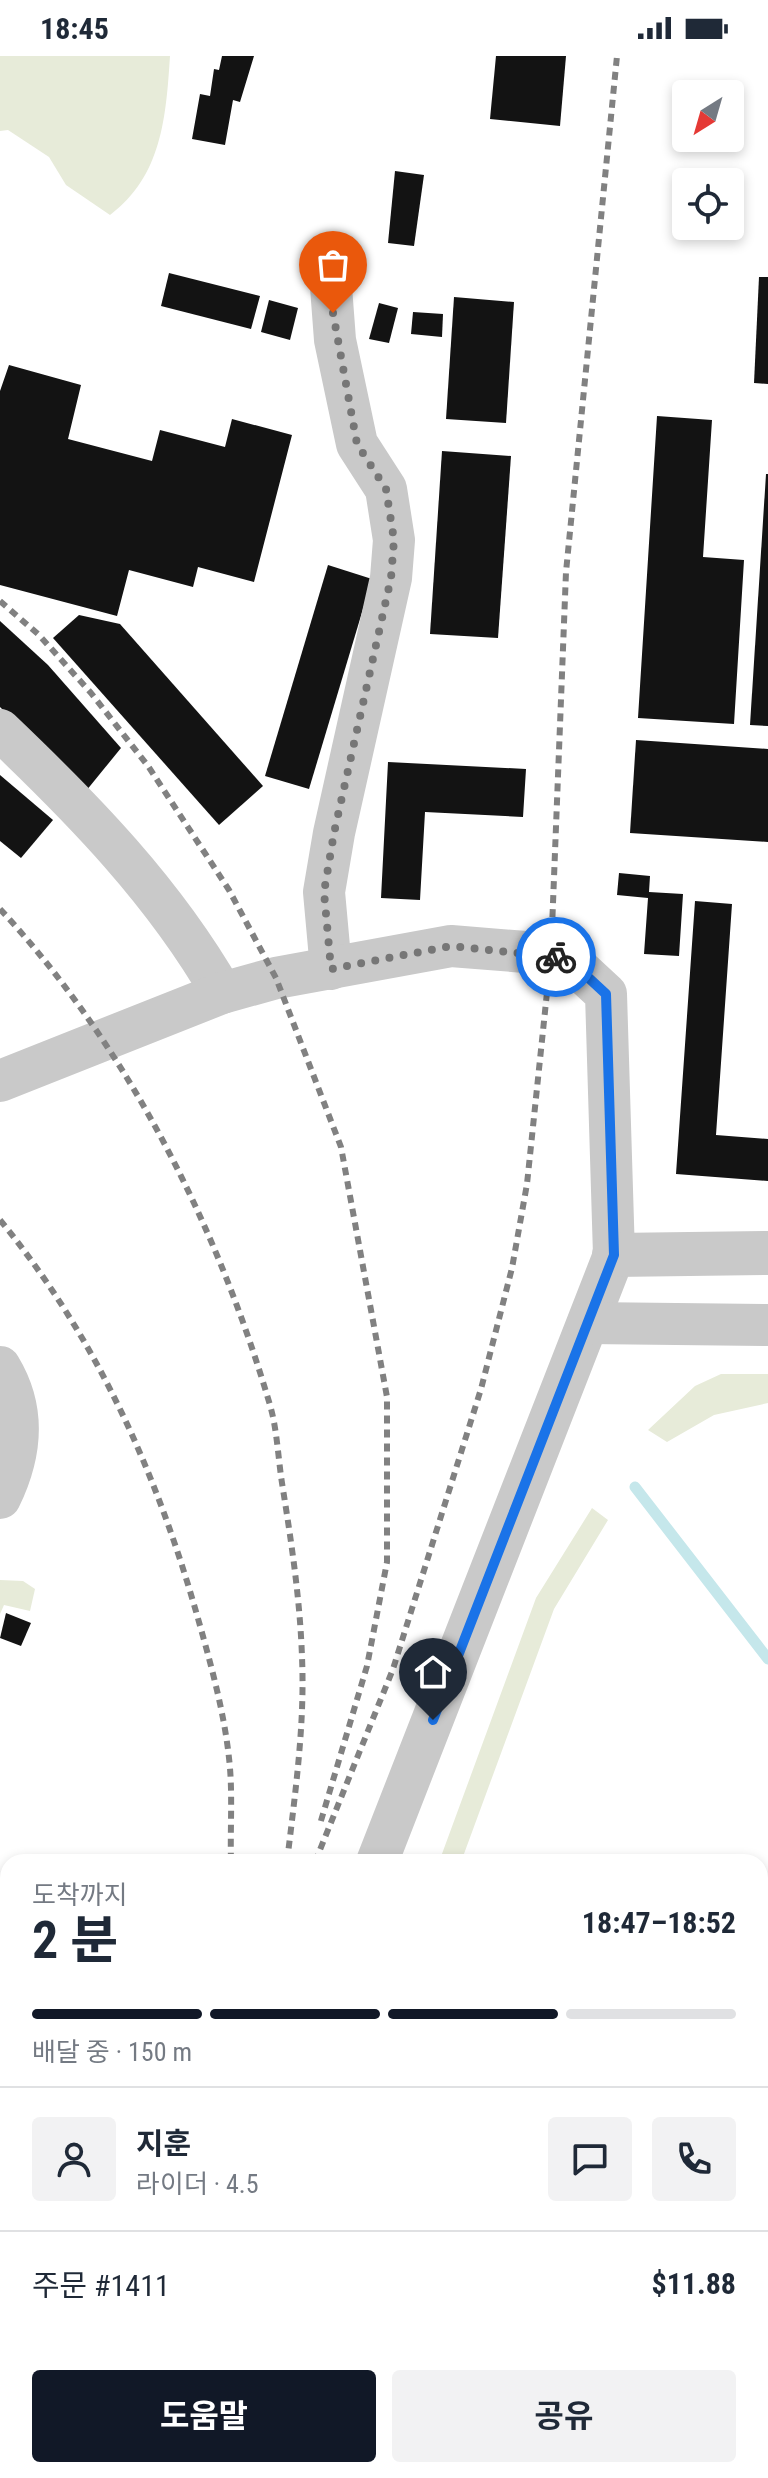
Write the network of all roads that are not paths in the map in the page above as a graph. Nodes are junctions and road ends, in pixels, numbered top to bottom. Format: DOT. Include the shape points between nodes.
graph roads {
  1 [pos="331,287"];
  2 [pos="0,730"];
  3 [pos="331,969"];
  4 [pos="222,993"];
  5 [pos="0,1081"];
  6 [pos="768,1253"];
  7 [pos="614,1255"];
  8 [pos="588,1323"];
  9 [pos="768,1325"];
  10 [pos="0,1367"];
  11 [pos="0,1498"];
  12 [pos="380,1854"];
  1 -- 3 [label="street" via="335,340 357,444 386,489 394,540 388,593 324,892"];
  2 -- 4 [label="street" via="121,852 192,940"];
  3 -- 4 [label="street"];
  3 -- 7 [label="street" via="451,946 551,954 579,969 606,994"];
  4 -- 5 [label="street"];
  6 -- 7 [label="street"];
  7 -- 8 [label="street"];
  8 -- 9 [label="street"];
  8 -- 12 [label="street"];
  10 -- 11 [label="street" via="9,1382 20,1432"];
}
